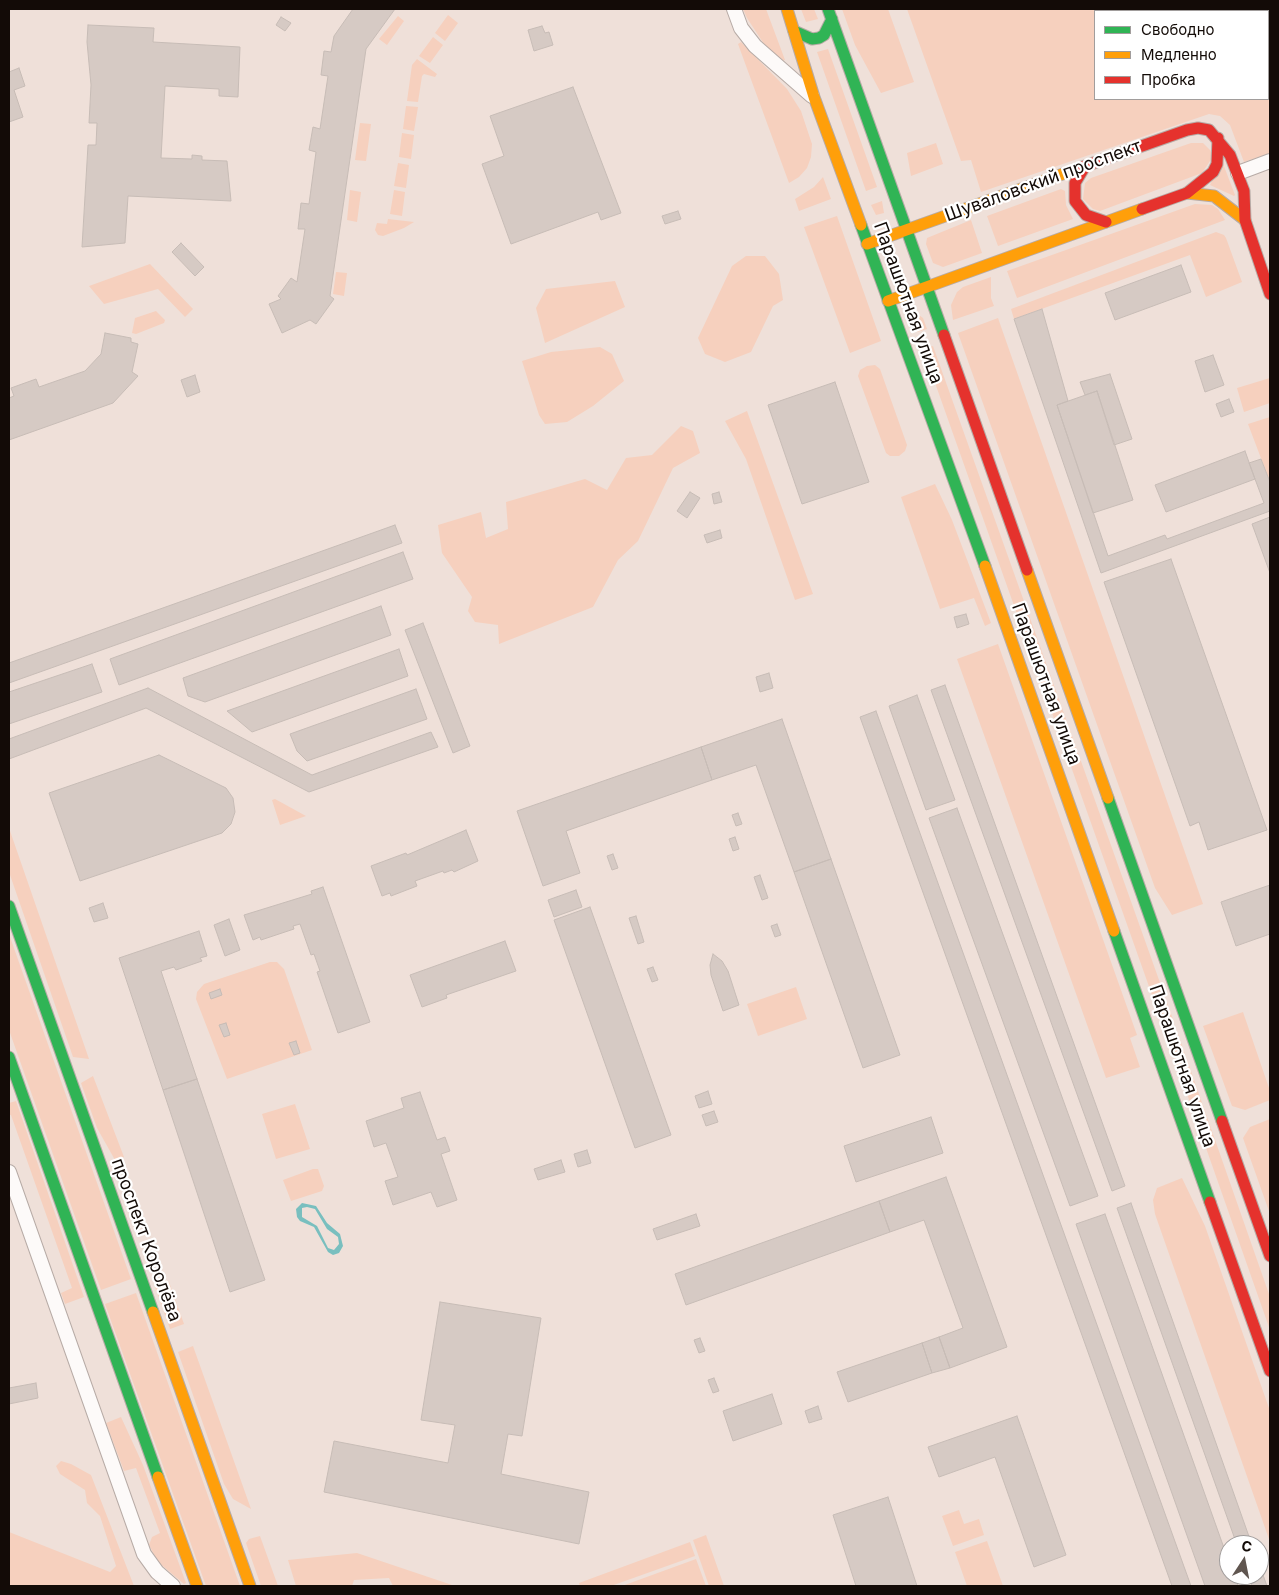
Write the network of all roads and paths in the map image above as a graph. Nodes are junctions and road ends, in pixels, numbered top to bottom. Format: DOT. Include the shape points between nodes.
graph roads {
  1 [pos="734,9"];
  2 [pos="787,9"];
  3 [pos="830,14"];
  4 [pos="794,31"];
  5 [pos="814,97"];
  6 [pos="1218,138"];
  7 [pos="1270,161"];
  8 [pos="1084,168"];
  9 [pos="1238,173"];
  10 [pos="1187,193"];
  11 [pos="1245,220"];
  12 [pos="1106,222"];
  13 [pos="907,230"];
  14 [pos="868,244"];
  15 [pos="927,286"];
  16 [pos="1270,294"];
  17 [pos="888,300"];
  18 [pos="9,906"];
  19 [pos="9,1057"];
  20 [pos="9,1172"];
  21 [pos="1270,1256"];
  22 [pos="1270,1372"];
  23 [pos="173,1586"];
  24 [pos="197,1586"];
  25 [pos="250,1586"];
  1 -- 5 [label="street" via="741,28 755,46"];
  2 -- 4 [label="main road, Парашютная улица"];
  3 -- 4 [label="main road" via="824,35 819,38 812,39"];
  3 -- 13 [label="main road, Парашютная улица"];
  4 -- 5 [label="main road, Парашютная улица"];
  5 -- 14 [label="main road, Парашютная улица"];
  6 -- 8 [label="main road, Шуваловский проспект" via="1209,130 1187,130"];
  6 -- 9 [label="main road"];
  6 -- 10 [label="main road" via="1217,164 1213,172"];
  7 -- 9 [label="street"];
  8 -- 12 [label="main road" via="1075,183 1075,201 1086,215"];
  8 -- 13 [label="main road, Шуваловский проспект"];
  9 -- 11 [label="main road" via="1244,191"];
  10 -- 11 [label="main road" via="1214,196"];
  10 -- 12 [label="main road"];
  11 -- 16 [label="main road"];
  12 -- 15 [label="main road"];
  13 -- 14 [label="main road, Шуваловский проспект"];
  13 -- 15 [label="main road, Парашютная улица"];
  14 -- 17 [label="main road, Парашютная улица"];
  15 -- 17 [label="main road"];
  15 -- 21 [label="main road, Парашютная улица"];
  17 -- 22 [label="main road, Парашютная улица" via="1014,646"];
  18 -- 25 [label="main road, проспект Королёва"];
  19 -- 24 [label="main road"];
  20 -- 23 [label="street" via="144,1554"];
}
